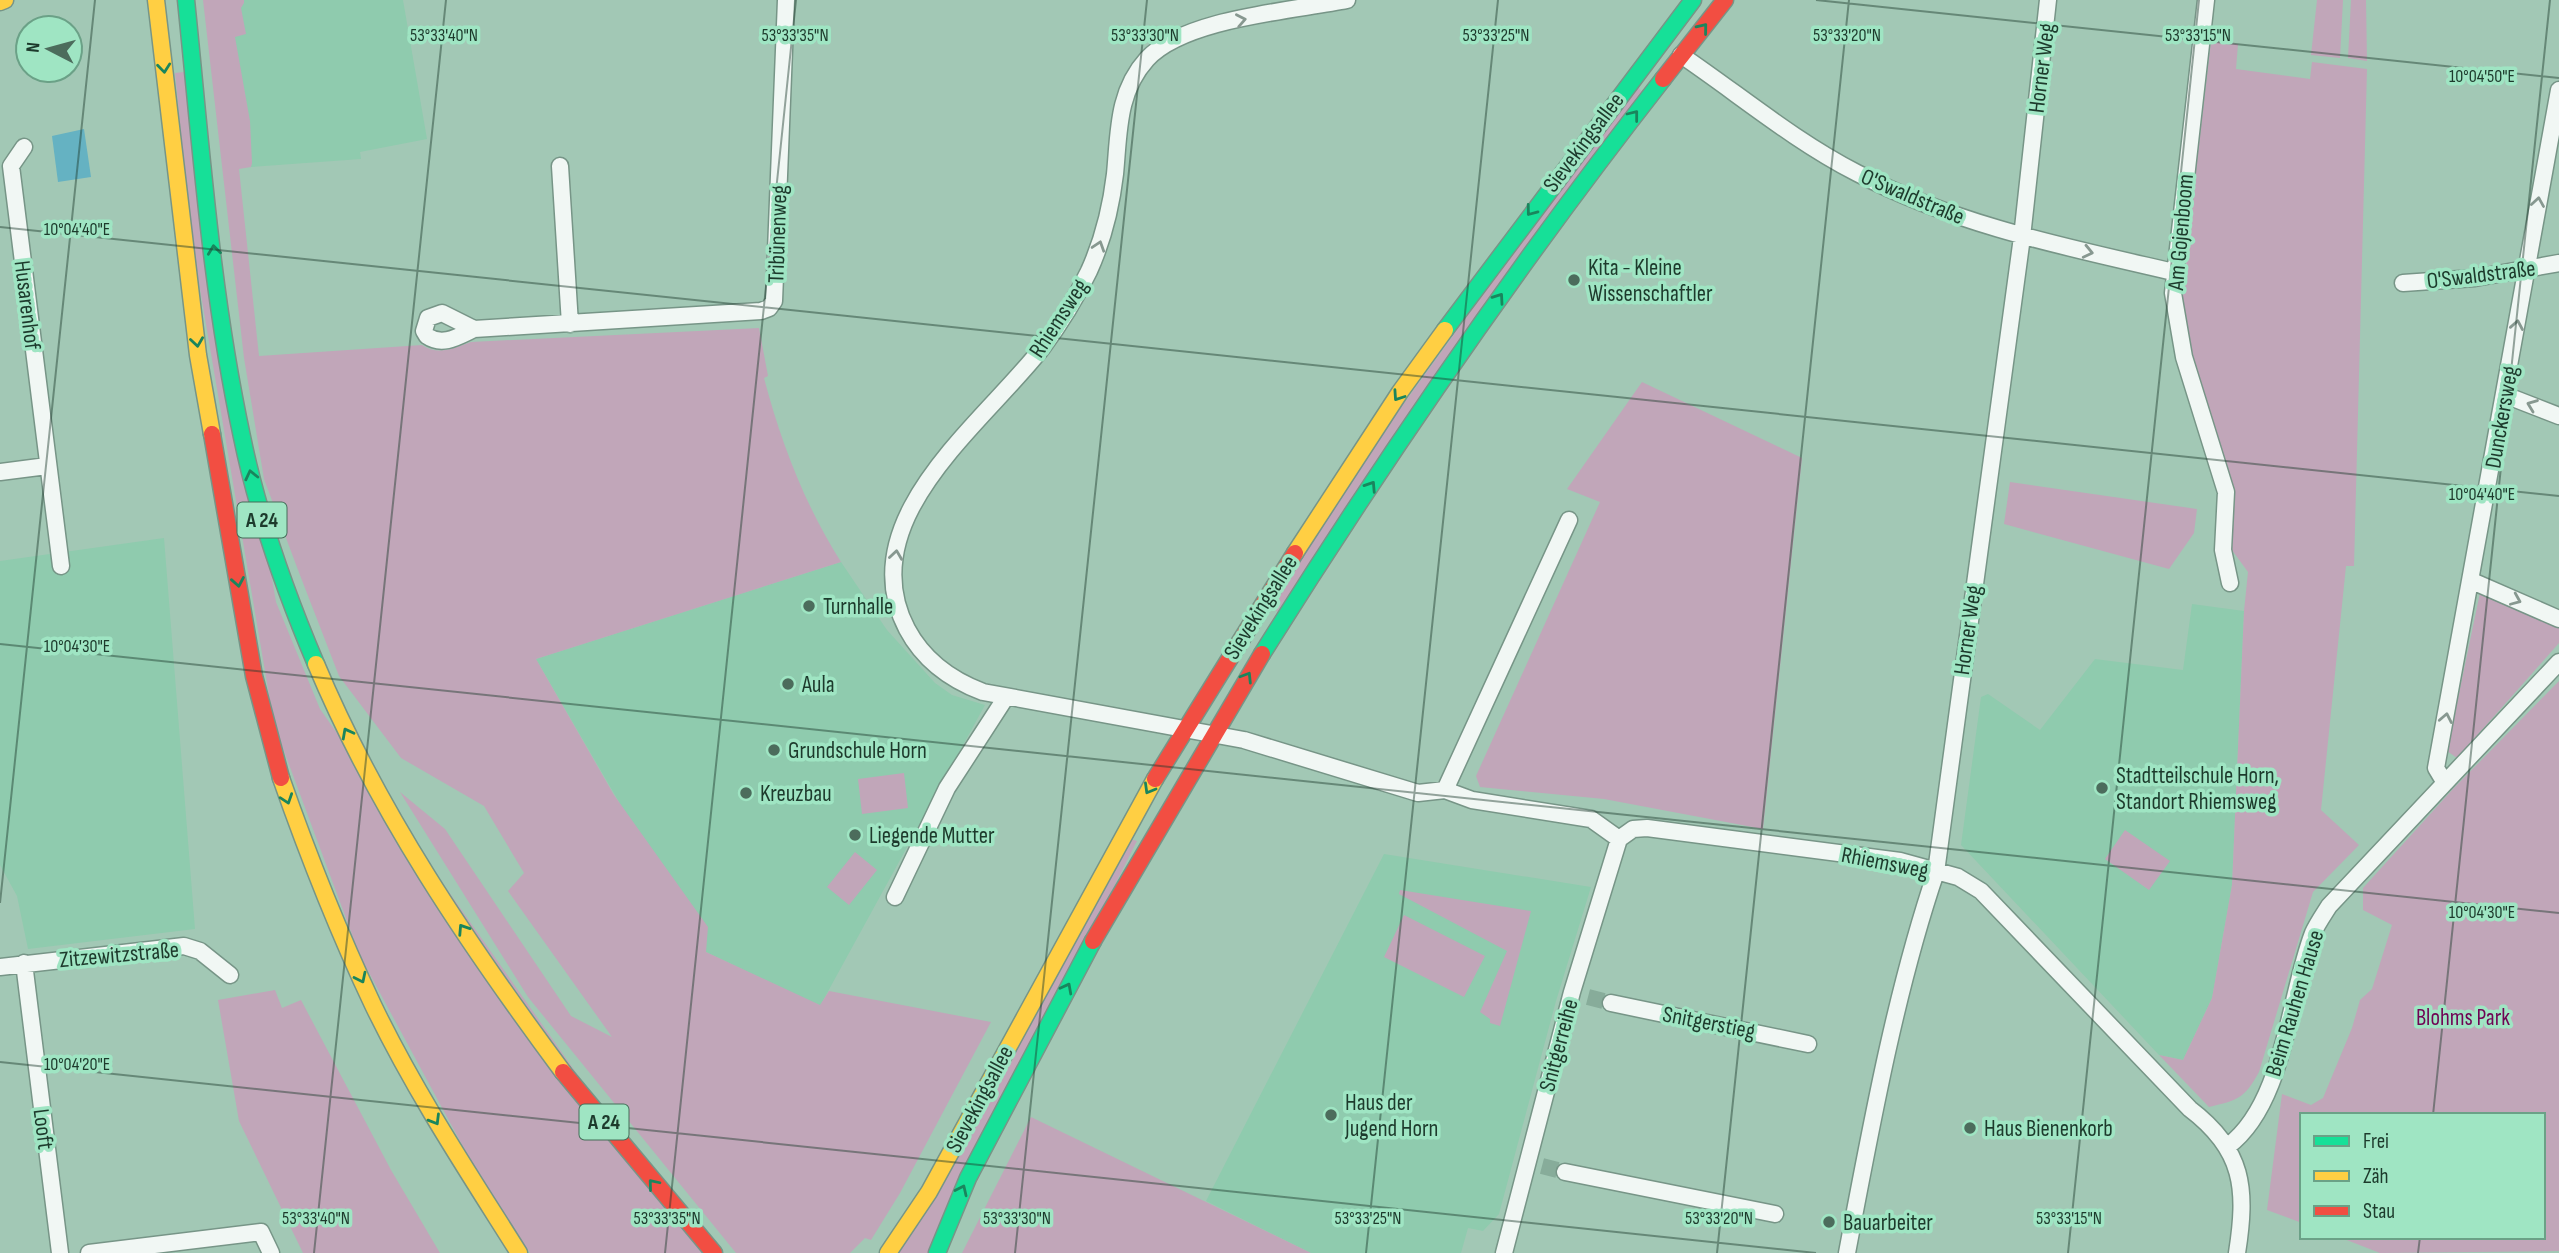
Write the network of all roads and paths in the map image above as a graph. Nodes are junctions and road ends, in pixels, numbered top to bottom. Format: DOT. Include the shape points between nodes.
graph roads {
  1 [pos="5,0"];
  2 [pos="156,0"];
  3 [pos="186,0"];
  4 [pos="786,0"];
  5 [pos="1347,0"];
  6 [pos="1693,0"];
  7 [pos="1725,0"];
  8 [pos="2048,0"];
  9 [pos="2206,0"];
  10 [pos="0,2"];
  11 [pos="1661,40"];
  12 [pos="1681,55"];
  13 [pos="2559,90"];
  14 [pos="24,147"];
  15 [pos="560,166"];
  16 [pos="2022,237"];
  17 [pos="2559,263"];
  18 [pos="2527,270"];
  19 [pos="2174,272"];
  20 [pos="2403,283"];
  21 [pos="570,324"];
  22 [pos="474,329"];
  23 [pos="2505,395"];
  24 [pos="2559,416"];
  25 [pos="47,466"];
  26 [pos="0,472"];
  27 [pos="1569,520"];
  28 [pos="61,566"];
  29 [pos="2472,581"];
  30 [pos="2230,583"];
  31 [pos="2559,619"];
  32 [pos="2559,662"];
  33 [pos="1006,697"];
  34 [pos="1184,730"];
  35 [pos="1210,734"];
  36 [pos="2445,783"];
  37 [pos="1445,790"];
  38 [pos="1619,839"];
  39 [pos="1936,872"];
  40 [pos="895,897"];
  41 [pos="24,963"];
  42 [pos="0,967"];
  43 [pos="230,975"];
  44 [pos="1611,1003"];
  45 [pos="1808,1044"];
  46 [pos="2228,1146"];
  47 [pos="1565,1172"];
  48 [pos="1775,1214"];
  49 [pos="60,1253"];
  50 [pos="89,1253"];
  51 [pos="271,1253"];
  52 [pos="519,1253"];
  53 [pos="714,1253"];
  54 [pos="888,1253"];
  55 [pos="937,1253"];
  56 [pos="1504,1253"];
  57 [pos="1847,1253"];
  58 [pos="2237,1253"];
  1 -- 10 [label="main road"];
  2 -- 52 [label="main road, A 24, one-way" via="198,355 254,676 277,766 317,878 374,1006 430,1111"];
  53 -- 3 [label="main road, A 24, one-way" via="653,1185 500,986 374,785 300,632 270,546 242,436 218,289"];
  4 -- 21 [label="street, Tribünenweg" via="774,301 761,311"];
  33 -- 5 [label="street, Rhiemsweg, one-way" via="965,685 920,649 897,606 894,578 901,528 920,490 1041,348 1082,287 1108,217 1122,103 1135,74 1163,45 1195,29"];
  6 -- 11 [label="main road, Sievekingsallee"];
  12 -- 7 [label="main road, Sievekingsallee, one-way"];
  8 -- 16 [label="street, Horner Weg"];
  9 -- 19 [label="street, Am Gojenboom"];
  11 -- 12 [label="main road"];
  11 -- 34 [label="main road, Sievekingsallee, one-way" via="1400,392"];
  12 -- 16 [label="street, O'Swaldstraße" via="1777,127 1857,173 1950,214"];
  35 -- 12 [label="main road, Sievekingsallee, one-way" via="1469,341 1564,206"];
  18 -- 13 [label="street, Dunckersweg, one-way"];
  14 -- 25 [label="street, Husarenhof" via="10,166"];
  15 -- 21 [label="street"];
  16 -- 19 [label="street, O'Swaldstraße, one-way"];
  16 -- 39 [label="street, Horner Weg"];
  17 -- 18 [label="street, O'Swaldstraße"];
  18 -- 20 [label="street, O'Swaldstraße"];
  23 -- 18 [label="street, Dunckersweg, one-way"];
  19 -- 30 [label="street, Am Gojenboom" via="2181,346 2226,492 2222,550"];
  21 -- 22 [label="street, Tribünenweg"];
  24 -- 23 [label="street, one-way"];
  23 -- 29 [label="street, Dunckersweg"];
  25 -- 26 [label="street"];
  25 -- 28 [label="street, Husarenhof"];
  27 -- 37 [label="street"];
  29 -- 31 [label="street, one-way"];
  36 -- 29 [label="street, Dunckersweg, one-way" via="2436,768"];
  32 -- 36 [label="street, Beim Rauhen Hause"];
  33 -- 34 [label="street, Rhiemsweg"];
  33 -- 40 [label="street" via="947,788"];
  34 -- 35 [label="street, Rhiemsweg"];
  34 -- 54 [label="main road, Sievekingsallee, one-way" via="935,1183"];
  35 -- 37 [label="street, Rhiemsweg" via="1244,740 1418,793"];
  55 -- 35 [label="main road, Sievekingsallee, one-way" via="963,1187 1066,991"];
  36 -- 46 [label="street, Beim Rauhen Hause" via="2345,888 2313,932 2260,1108 2250,1126"];
  37 -- 38 [label="street, Rhiemsweg" via="1472,800 1591,819"];
  38 -- 39 [label="street, Rhiemsweg" via="1633,829 1647,828 1900,861"];
  38 -- 56 [label="street, Snitgerreihe" via="1534,1164"];
  39 -- 46 [label="street, Rhiemsweg" via="1958,877 1981,891"];
  39 -- 57 [label="street, Horner Weg" via="1888,1058"];
  41 -- 42 [label="street, Zitzewitzstraße"];
  41 -- 43 [label="street, Zitzewitzstraße" via="184,946 200,951"];
  41 -- 49 [label="street, Looft"];
  44 -- 45 [label="street, Snitgerstieg"];
  46 -- 58 [label="street" via="2242,1197"];
  47 -- 48 [label="street"];
  50 -- 51 [label="street" via="261,1232"];
}
